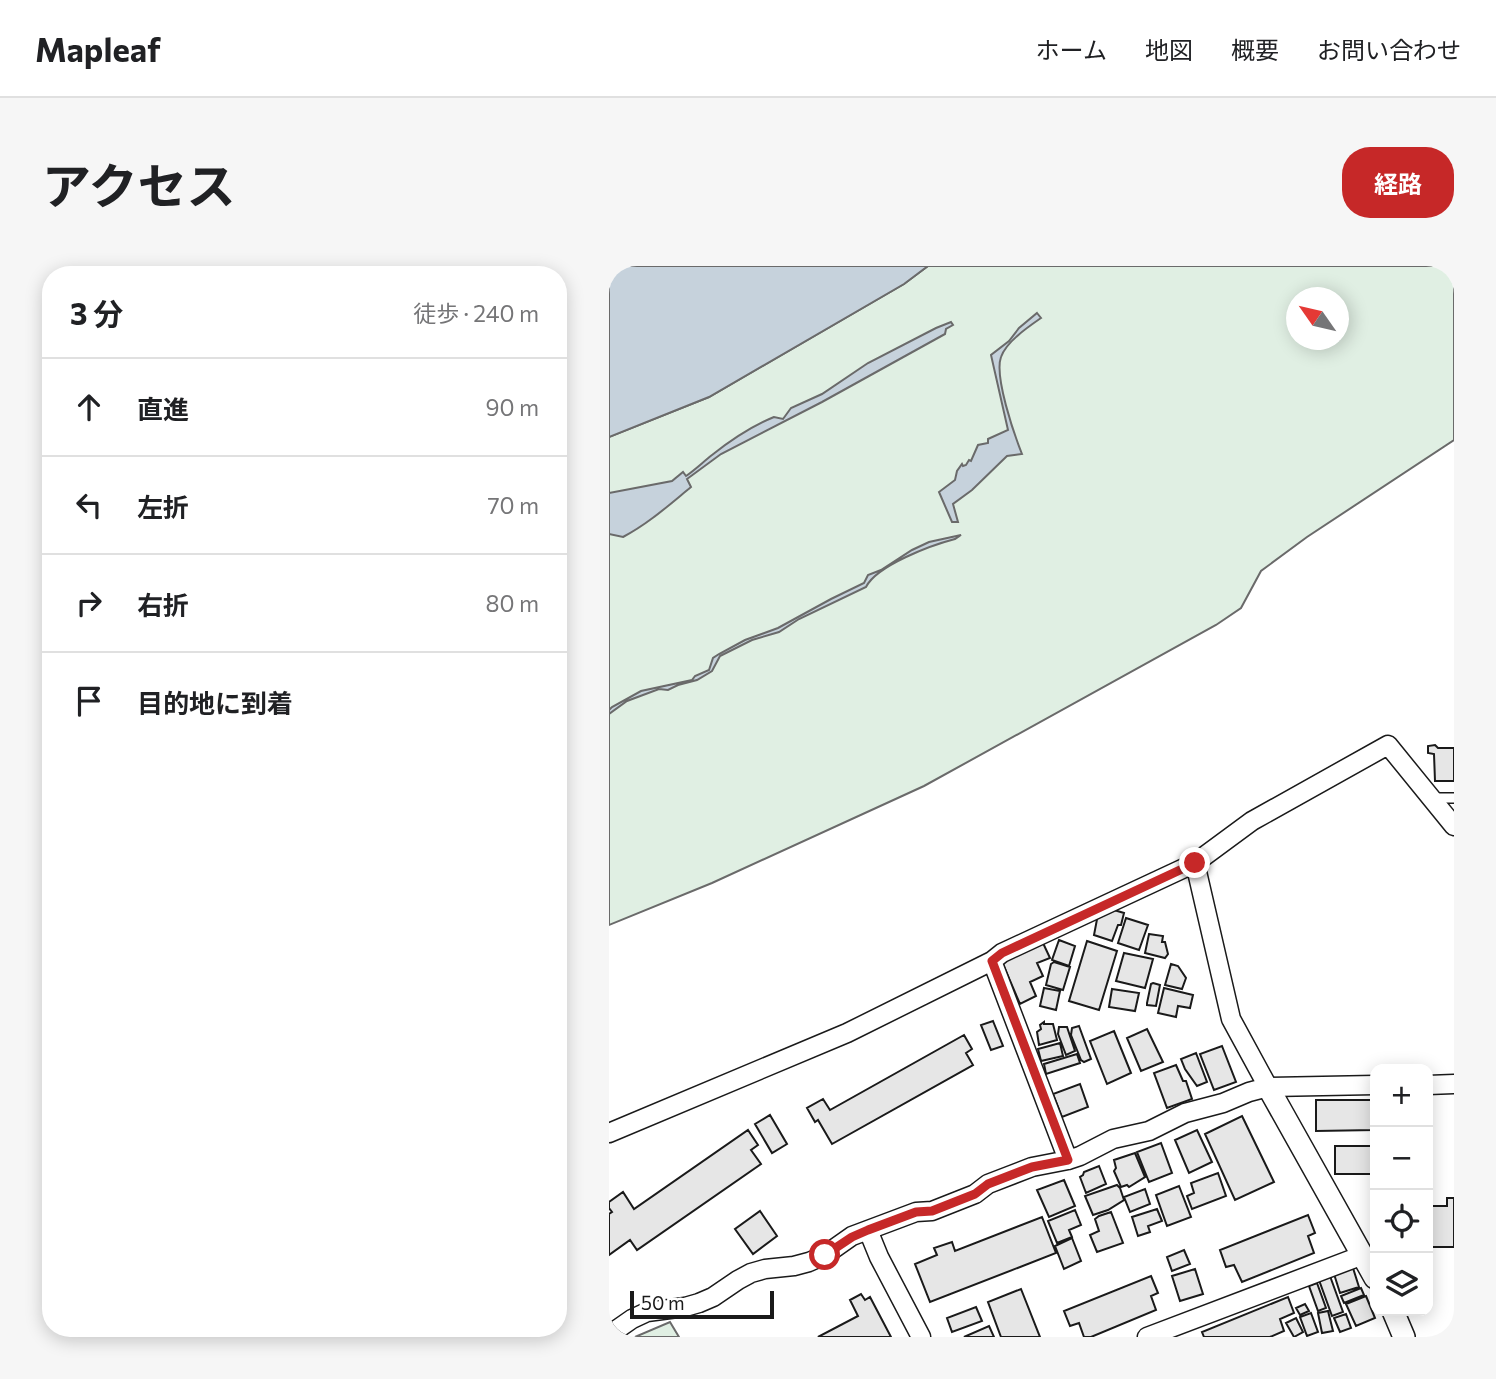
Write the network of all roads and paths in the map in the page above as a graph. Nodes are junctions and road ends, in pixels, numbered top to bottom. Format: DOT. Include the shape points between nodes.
graph roads {
  1 [pos="1431,798"];
  2 [pos="1454,798"];
  3 [pos="1454,826"];
  4 [pos="1195,863"];
  5 [pos="992,961"];
  6 [pos="1433,1084"];
  7 [pos="1454,1084"];
  8 [pos="1370,1086"];
  9 [pos="1268,1087"];
  10 [pos="609,1133"];
  11 [pos="1068,1160"];
  12 [pos="868,1230"];
  13 [pos="1363,1255"];
  14 [pos="1370,1268"];
  15 [pos="1395,1316"];
  16 [pos="609,1335"];
  17 [pos="921,1337"];
  18 [pos="1147,1337"];
  19 [pos="1404,1337"];
  1 -- 2 [label="lane"];
  1 -- 3 [label="street"];
  1 -- 4 [label="street" via="1388,745 1252,821"];
  4 -- 5 [label="street"];
  4 -- 9 [label="street" via="1231,1019"];
  5 -- 10 [label="street" via="847,1033"];
  5 -- 11 [label="street"];
  6 -- 7 [label="street"];
  8 -- 9 [label="street"];
  9 -- 11 [label="street" via="1185,1113 1149,1131 1113,1139"];
  9 -- 13 [label="street"];
  11 -- 12 [label="street" via="1032,1167 932,1211 916,1212"];
  12 -- 16 [label="street" via="809,1262 751,1273 713,1297 685,1307 647,1312"];
  12 -- 17 [label="street"];
  13 -- 14 [label="street"];
  13 -- 18 [label="street"];
  15 -- 19 [label="street"];
}
